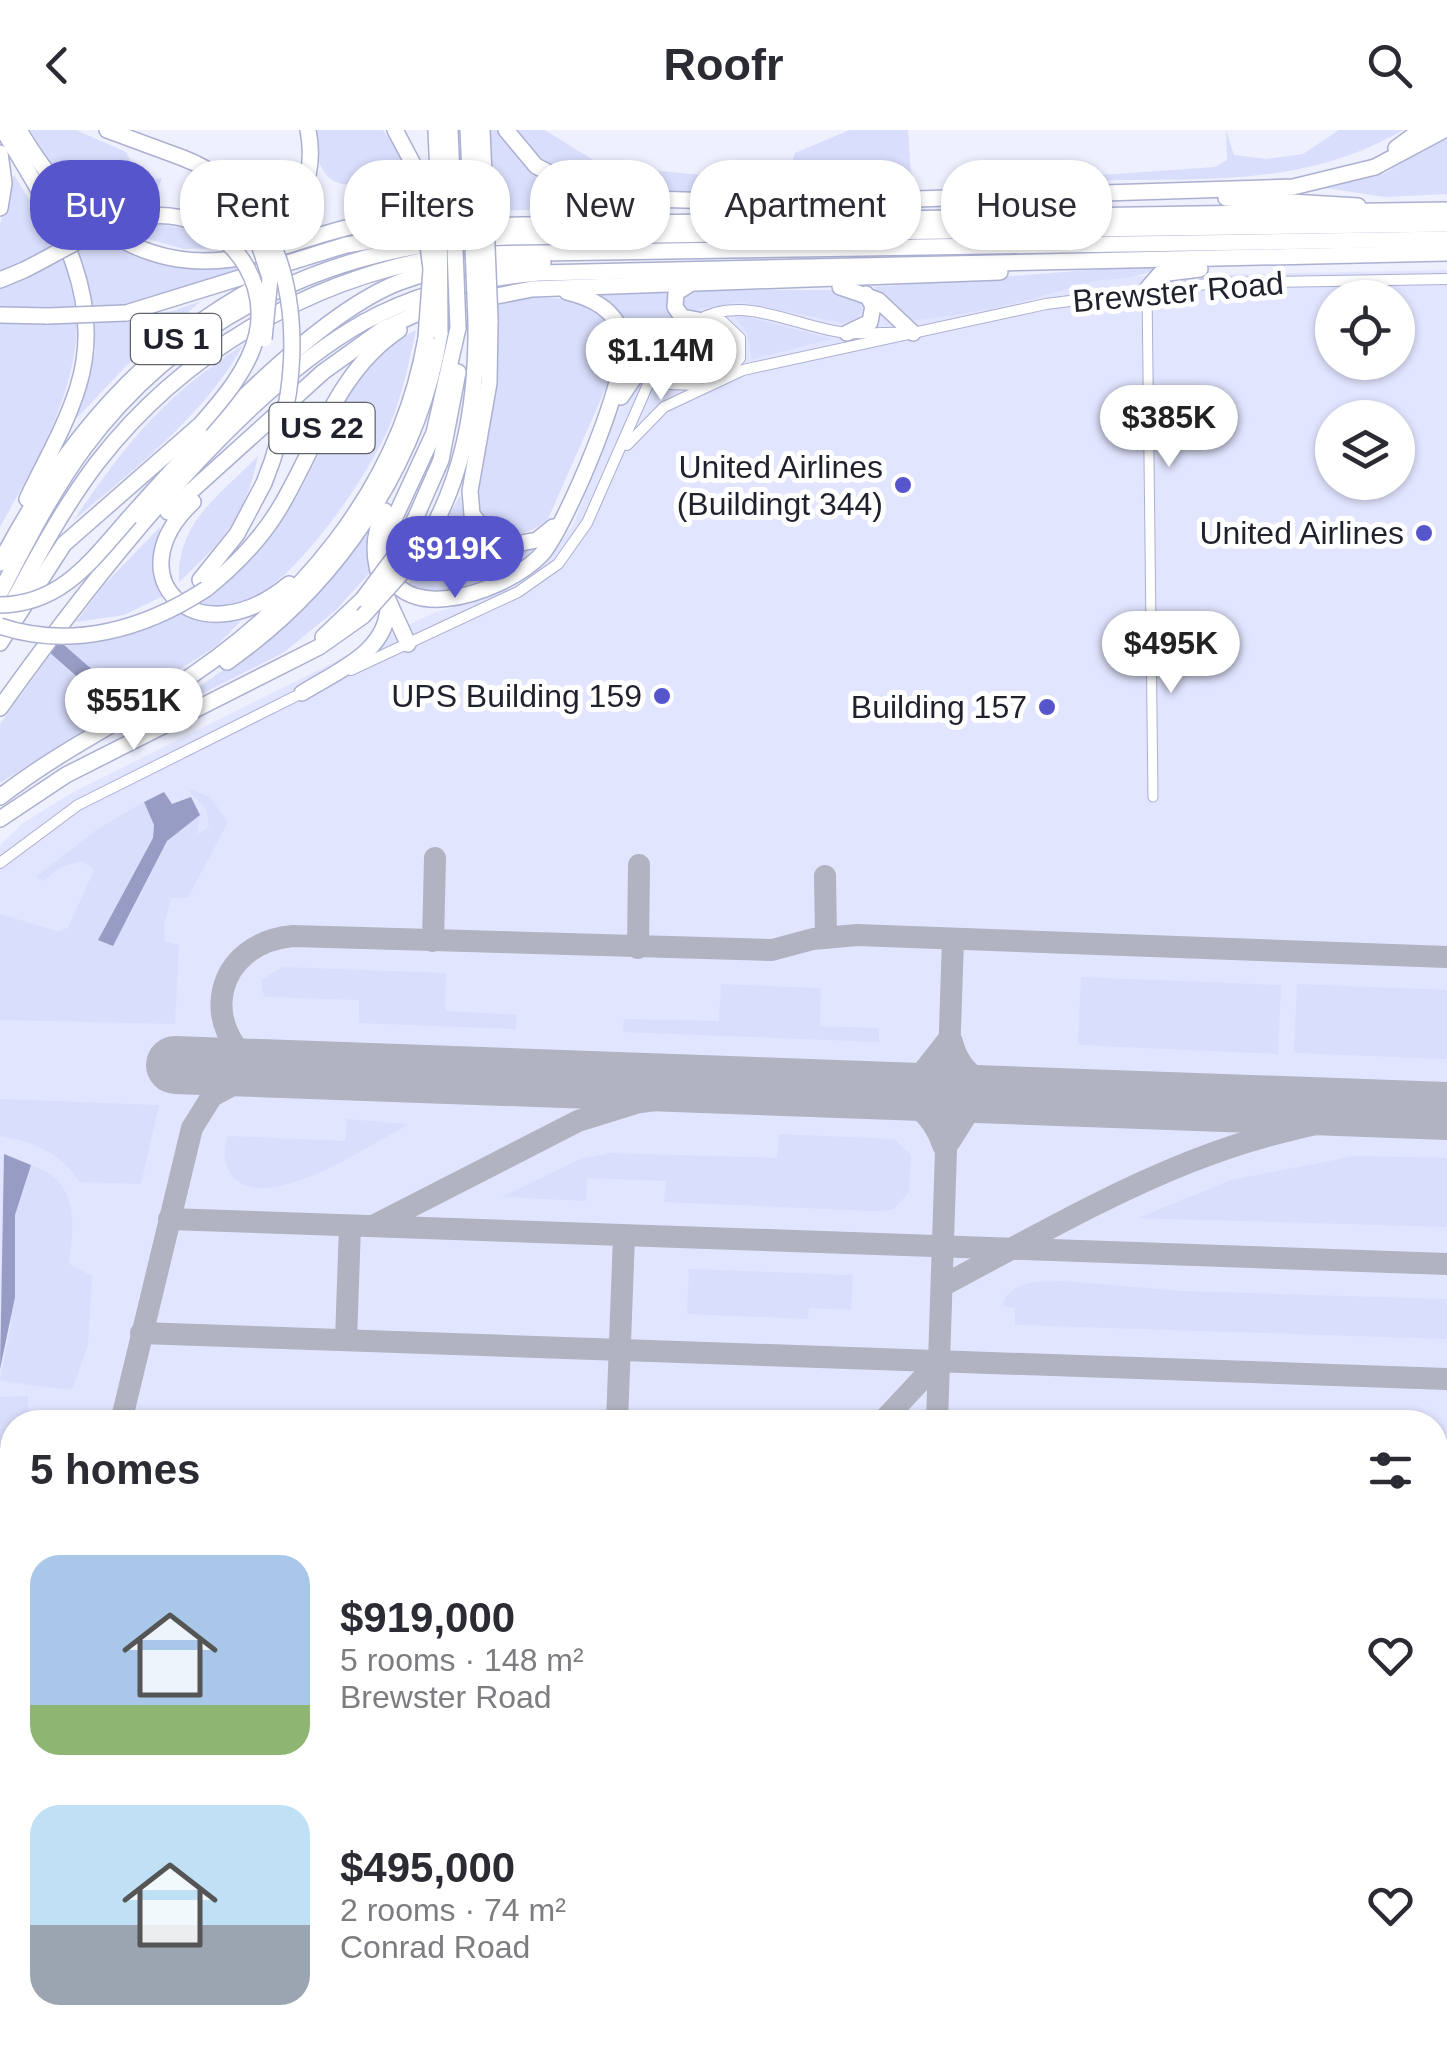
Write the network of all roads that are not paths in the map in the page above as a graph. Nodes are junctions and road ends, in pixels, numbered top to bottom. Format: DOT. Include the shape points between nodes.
graph roads {
  1 [pos="107,130"];
  2 [pos="308,130"];
  3 [pos="394,130"];
  4 [pos="436,130"];
  5 [pos="450,130"];
  6 [pos="468,130"];
  7 [pos="482,130"];
  8 [pos="506,130"];
  9 [pos="1421,130"];
  10 [pos="1444,130"];
  11 [pos="10,137"];
  12 [pos="182,158"];
  13 [pos="411,160"];
  14 [pos="437,160"];
  15 [pos="445,160"];
  16 [pos="472,160"];
  17 [pos="480,160"];
  18 [pos="1330,180"];
  19 [pos="1167,190"];
  20 [pos="921,199"];
  21 [pos="690,200"];
  22 [pos="0,208"];
  23 [pos="1447,210"];
  24 [pos="1141,214"];
  25 [pos="670,221"];
  26 [pos="1447,224"];
  27 [pos="344,230"];
  28 [pos="682,235"];
  29 [pos="1447,239"];
  30 [pos="344,247"];
  31 [pos="921,248"];
  32 [pos="357,250"];
  33 [pos="436,250"];
  34 [pos="446,250"];
  35 [pos="480,250"];
  36 [pos="737,250"];
  37 [pos="869,250"];
  38 [pos="1447,253"];
  39 [pos="214,257"];
  40 [pos="1300,258"];
  41 [pos="1054,261"];
  42 [pos="1447,279"];
  43 [pos="0,280"];
  44 [pos="796,282"];
  45 [pos="690,284"];
  46 [pos="532,288"];
  47 [pos="1148,289"];
  48 [pos="866,294"];
  49 [pos="466,300"];
  50 [pos="0,315"];
  51 [pos="483,321"];
  52 [pos="691,324"];
  53 [pos="458,328"];
  54 [pos="847,333"];
  55 [pos="913,333"];
  56 [pos="433,335"];
  57 [pos="359,344"];
  58 [pos="662,357"];
  59 [pos="715,382"];
  60 [pos="200,425"];
  61 [pos="599,436"];
  62 [pos="616,462"];
  63 [pos="130,487"];
  64 [pos="566,507"];
  65 [pos="330,550"];
  66 [pos="410,551"];
  67 [pos="4,556"];
  68 [pos="116,558"];
  69 [pos="203,584"];
  70 [pos="386,589"];
  71 [pos="0,593"];
  72 [pos="0,605"];
  73 [pos="0,626"];
  74 [pos="0,643"];
  75 [pos="408,644"];
  76 [pos="0,661"];
  77 [pos="302,693"];
  78 [pos="0,708"];
  79 [pos="67,752"];
  80 [pos="0,797"];
  81 [pos="1153,797"];
  82 [pos="0,819"];
  83 [pos="0,862"];
  1 -- 12 [label="highway"];
  2 -- 39 [label="highway" via="309,174 290,216 262,241"];
  3 -- 13 [label="highway"];
  4 -- 14 [label="highway"];
  5 -- 15 [label="highway"];
  6 -- 16 [label="highway"];
  7 -- 17 [label="highway"];
  8 -- 21 [label="highway" via="536,166 582,190"];
  9 -- 18 [label="highway"];
  10 -- 18 [label="highway" via="1384,163"];
  11 -- 22 [label="highway"];
  11 -- 39 [label="highway" via="100,227 156,252"];
  11 -- 67 [label="highway" via="72,254 87,326 77,391"];
  12 -- 60 [label="highway, bridge" via="237,201 261,240 270,278 268,324 256,360"];
  12 -- 69 [label="highway, bridge" via="221,176 266,228 292,328 280,432 264,483"];
  18 -- 19 [label="highway"];
  19 -- 20 [label="highway"];
  19 -- 23 [label="highway"];
  23 -- 24 [label="highway, US 1"];
  24 -- 25 [label="highway, US 1"];
  24 -- 28 [label="highway" via="1098,221"];
  26 -- 28 [label="highway"];
  27 -- 39 [label="highway" via="243,257"];
  28 -- 71 [label="highway" via="438,242 356,259 270,292 192,340 124,401 57,488"];
  29 -- 31 [label="highway"];
  30 -- 50 [label="highway, bridge" via="126,313"];
  32 -- 67 [label="highway, US 1" via="289,271 173,340 84,429"];
  33 -- 56 [label="highway, bridge"];
  34 -- 53 [label="highway, bridge"];
  35 -- 51 [label="highway, bridge"];
  36 -- 73 [label="highway" via="484,253 394,268 328,290 226,343 140,414 72,498"];
  37 -- 72 [label="highway, bridge" via="493,264 400,282 349,310 268,378 68,584 38,600"];
  38 -- 40 [label="highway"];
  40 -- 41 [label="highway"];
  40 -- 47 [label="highway" via="1170,271"];
  41 -- 44 [label="highway, US 22" via="950,276"];
  41 -- 68 [label="highway" via="539,274 432,292 349,331 276,388"];
  42 -- 47 [label="street, Brewster Road"];
  43 -- 60 [label="highway, bridge" via="142,217 184,218 224,238 250,276 258,325 242,369"];
  44 -- 45 [label="highway, US 22"];
  44 -- 48 [label="highway"];
  45 -- 46 [label="highway, US 22"];
  45 -- 52 [label="highway" via="678,289 674,307"];
  46 -- 49 [label="highway, US 22"];
  46 -- 61 [label="highway" via="592,299 618,325 623,366"];
  47 -- 55 [label="street, Brewster Road"];
  47 -- 81 [label="street"];
  48 -- 54 [label="highway" via="873,306 870,322"];
  48 -- 55 [label="highway"];
  49 -- 57 [label="highway" via="411,315"];
  49 -- 69 [label="highway, US 22" via="400,329 360,363 275,516 246,553"];
  51 -- 64 [label="highway" via="488,383 472,514 489,536 516,545 542,538"];
  51 -- 66 [label="highway" via="466,440 448,498"];
  52 -- 54 [label="street, Brewster Road" via="738,309"];
  52 -- 58 [label="street, Brewster Road"];
  52 -- 59 [label="street" via="726,323 742,343 738,362"];
  52 -- 61 [label="highway" via="650,352"];
  53 -- 64 [label="highway" via="434,433 385,535 392,577 430,600 478,590 537,558"];
  53 -- 66 [label="highway" via="457,387 445,446"];
  54 -- 55 [label="street, Brewster Road"];
  55 -- 59 [label="street, Brewster Road" via="774,361"];
  56 -- 65 [label="highway" via="394,445"];
  56 -- 70 [label="highway" via="428,427 373,539"];
  56 -- 79 [label="highway" via="421,408 398,462 358,530 314,585 220,668"];
  57 -- 65 [label="highway" via="180,515 164,543 162,566 182,605 228,616 266,602"];
  57 -- 68 [label="highway"];
  58 -- 59 [label="street" via="660,373 669,384"];
  58 -- 62 [label="street, Brewster Road"];
  59 -- 62 [label="street, Brewster Road" via="654,414"];
  60 -- 63 [label="highway"];
  61 -- 64 [label="highway"];
  62 -- 75 [label="street, Brewster Road" via="584,530 558,564 518,592"];
  63 -- 74 [label="highway" via="60,549"];
  63 -- 76 [label="highway" via="59,562"];
  65 -- 79 [label="highway" via="232,646"];
  66 -- 82 [label="highway, bridge" via="363,608 270,672 80,767"];
  68 -- 78 [label="highway"];
  69 -- 73 [label="highway, bridge" via="122,628 58,636"];
  70 -- 75 [label="highway"];
  70 -- 77 [label="highway" via="387,621 375,644"];
  75 -- 77 [label="street, Brewster Road"];
  77 -- 83 [label="street, Brewster Road" via="90,798"];
  79 -- 80 [label="highway"];
}
